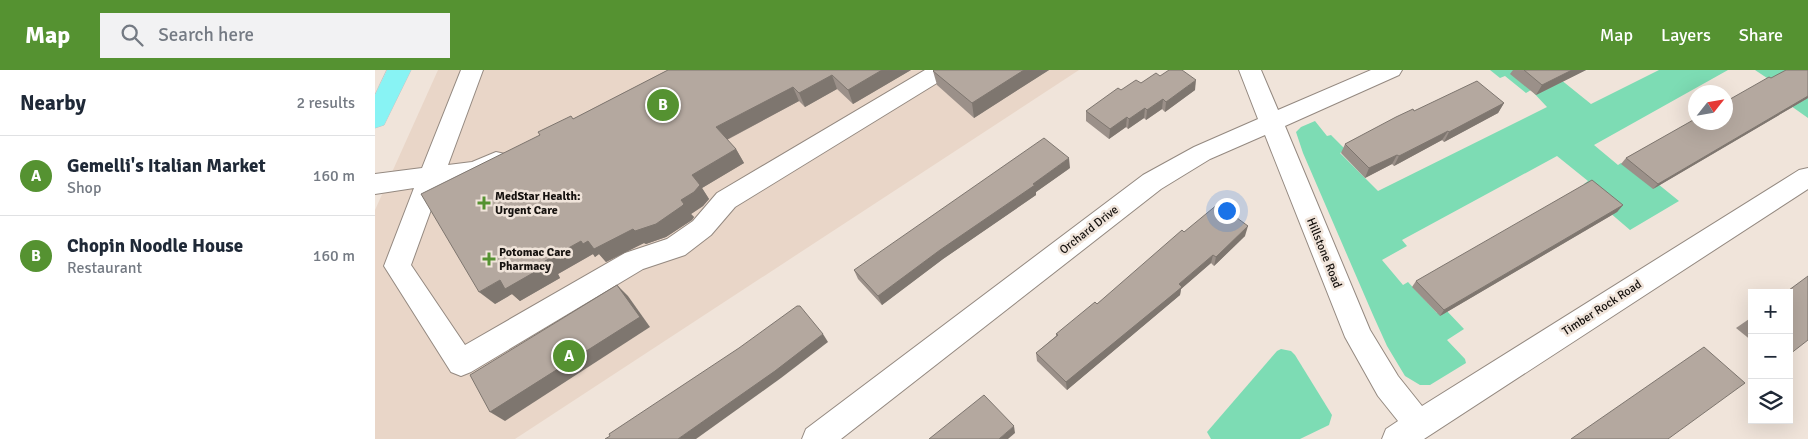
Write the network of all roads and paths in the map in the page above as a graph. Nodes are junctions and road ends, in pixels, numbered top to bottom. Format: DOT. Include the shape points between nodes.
graph roads {
  1 [pos="399,70"];
  2 [pos="472,70"];
  3 [pos="942,70"];
  4 [pos="1250,70"];
  5 [pos="1391,70"];
  6 [pos="375,119"];
  7 [pos="1270,122"];
  8 [pos="511,153"];
  9 [pos="431,177"];
  10 [pos="1808,177"];
  11 [pos="375,184"];
  12 [pos="1408,432"];
  13 [pos="817,439"];
  1 -- 6 [label="main road"];
  2 -- 9 [label="street"];
  3 -- 9 [label="street" via="726,200 702,228 676,247 634,261 461,362 397,266"];
  4 -- 7 [label="street, Hillstone Road"];
  5 -- 7 [label="street, Orchard Drive"];
  7 -- 12 [label="street, Hillstone Road" via="1359,336 1388,386"];
  7 -- 13 [label="street, Orchard Drive" via="1202,153 1152,182"];
  8 -- 9 [label="street" via="476,171"];
  9 -- 11 [label="street"];
  10 -- 12 [label="street, Timber Rock Road"];
}
